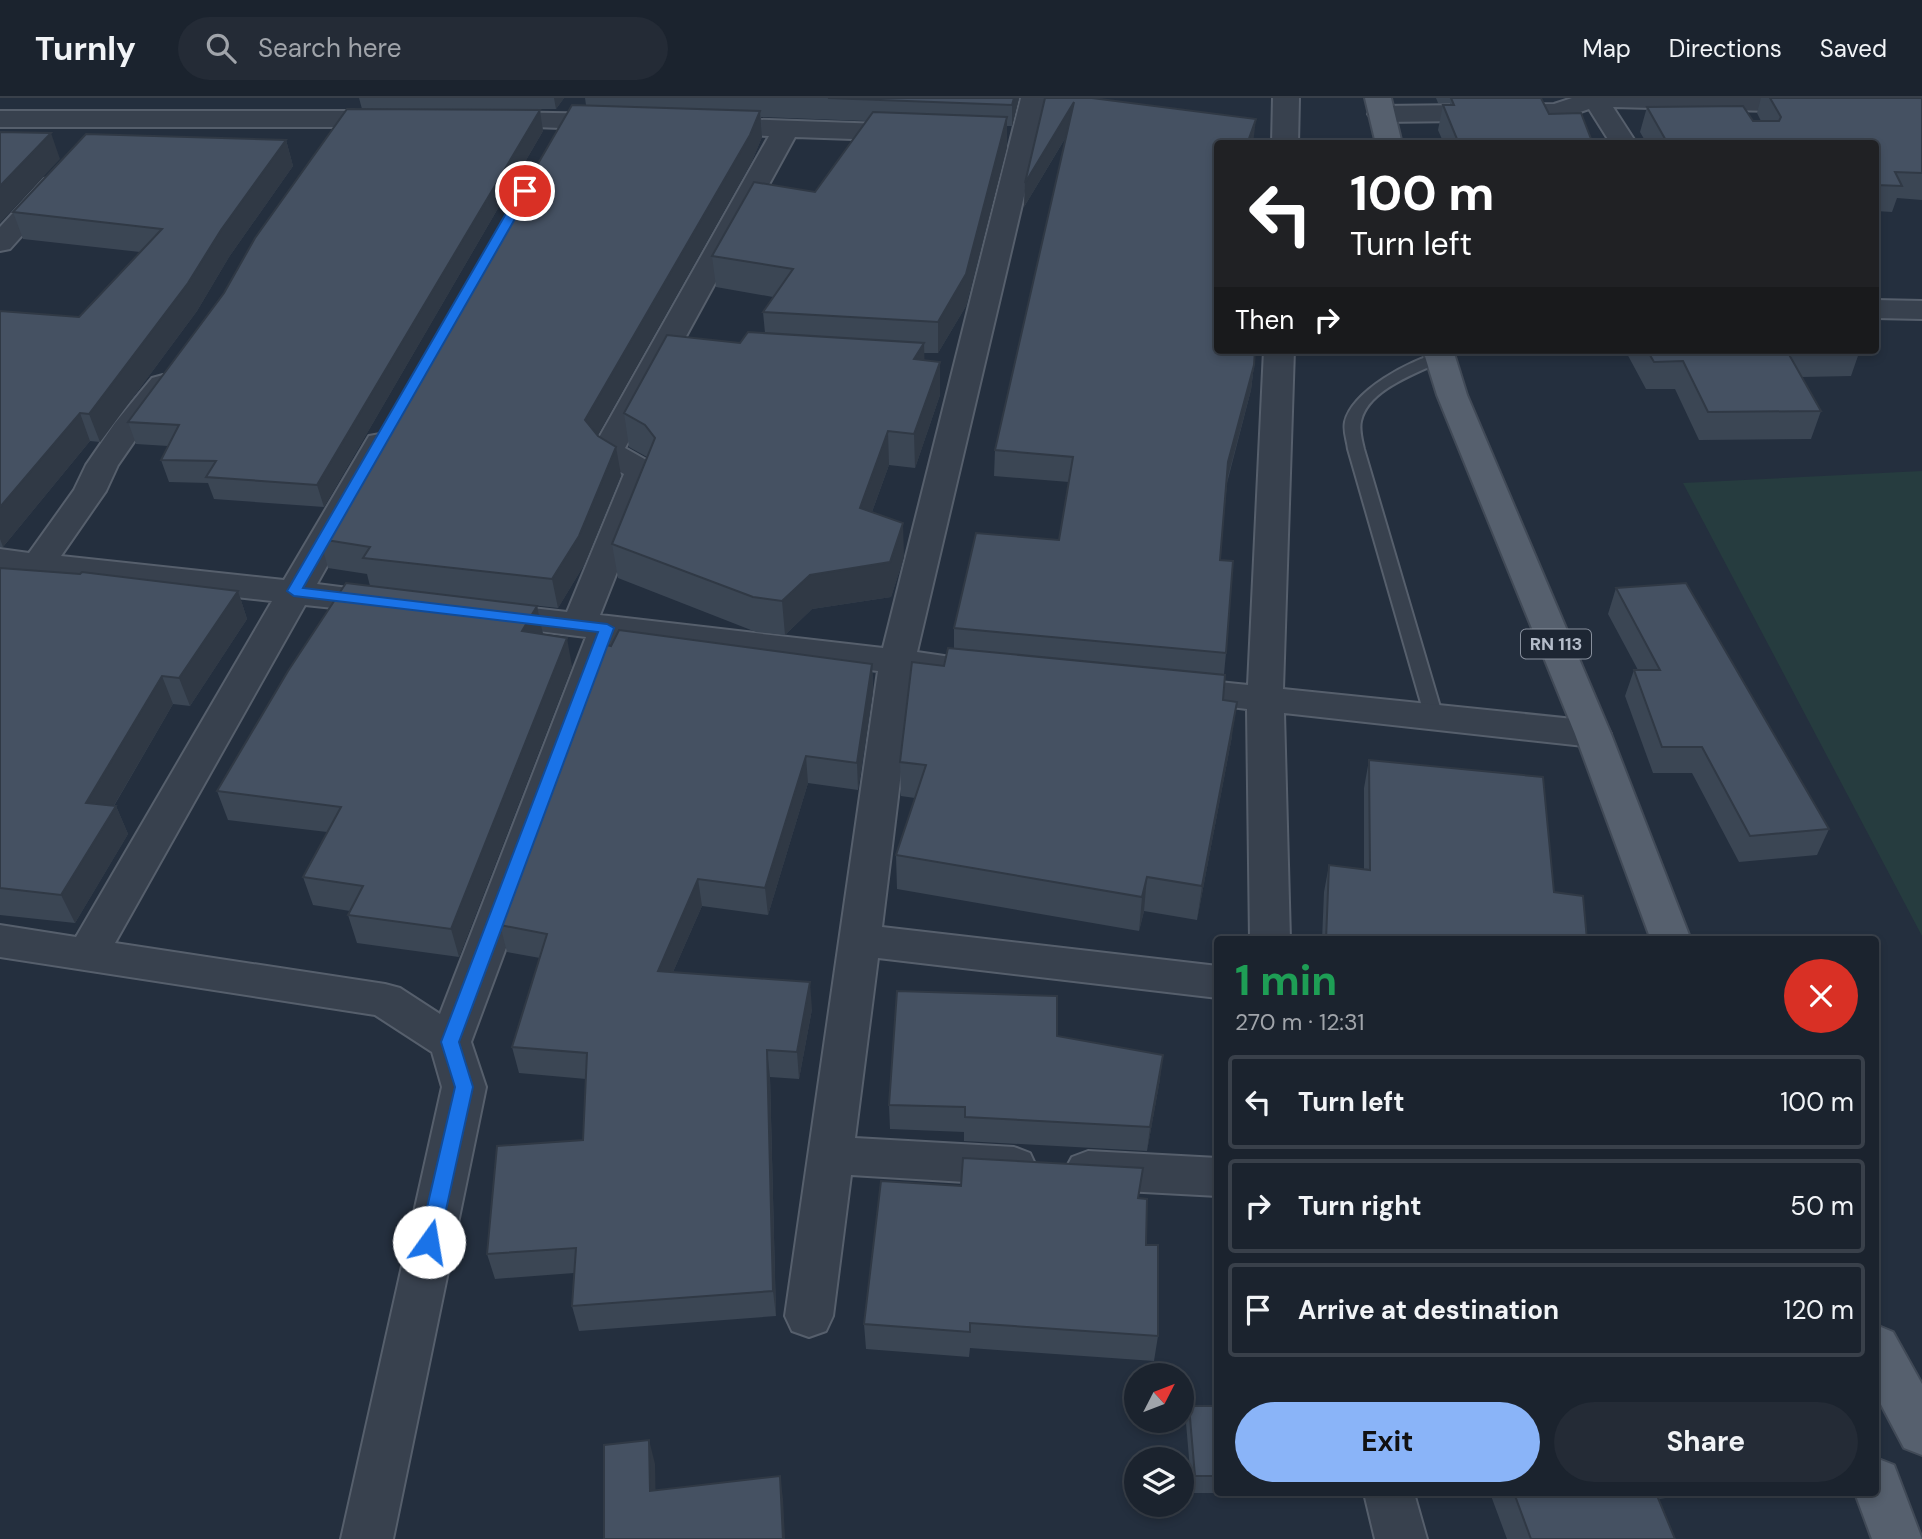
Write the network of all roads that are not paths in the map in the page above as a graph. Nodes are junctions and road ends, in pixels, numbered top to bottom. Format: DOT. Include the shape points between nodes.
graph roads {
  1 [pos="135,98"];
  2 [pos="1034,98"];
  3 [pos="1286,98"];
  4 [pos="1593,99"];
  5 [pos="1842,105"];
  6 [pos="1380,106"];
  7 [pos="572,109"];
  8 [pos="115,118"];
  9 [pos="0,119"];
  10 [pos="343,119"];
  11 [pos="413,120"];
  12 [pos="468,120"];
  13 [pos="635,123"];
  14 [pos="690,125"];
  15 [pos="786,129"];
  16 [pos="932,134"];
  17 [pos="1285,140"];
  18 [pos="1387,140"];
  19 [pos="1623,140"];
  20 [pos="320,151"];
  21 [pos="545,156"];
  22 [pos="0,243"];
  23 [pos="1879,309"];
  24 [pos="1922,310"];
  25 [pos="1279,354"];
  26 [pos="1437,354"];
  27 [pos="1439,354"];
  28 [pos="178,363"];
  29 [pos="392,422"];
  30 [pos="0,560"];
  31 [pos="38,564"];
  32 [pos="294,591"];
  33 [pos="416,606"];
  34 [pos="457,611"];
  35 [pos="593,627"];
  36 [pos="897,663"];
  37 [pos="992,672"];
  38 [pos="1142,686"];
  39 [pos="1265,698"];
  40 [pos="1434,717"];
  41 [pos="1593,734"];
  42 [pos="1270,936"];
  43 [pos="1669,936"];
  44 [pos="861,940"];
  45 [pos="0,941"];
  46 [pos="87,955"];
  47 [pos="1214,982"];
  48 [pos="450,1042"];
  49 [pos="831,1156"];
  50 [pos="1214,1177"];
  51 [pos="809,1317"];
  52 [pos="1879,1353"];
  53 [pos="1922,1432"];
  54 [pos="1879,1490"];
  55 [pos="1390,1496"];
  56 [pos="367,1539"];
  57 [pos="1401,1539"];
  58 [pos="1898,1539"];
  1 -- 8 [label="street"];
  2 -- 36 [label="street" via="1012,136 956,366"];
  3 -- 17 [label="street"];
  4 -- 5 [label="street" via="1740,113"];
  4 -- 6 [label="street" via="1557,112"];
  4 -- 19 [label="street"];
  6 -- 18 [label="main road"];
  7 -- 12 [label="street"];
  7 -- 13 [label="street"];
  7 -- 21 [label="street"];
  8 -- 9 [label="street"];
  8 -- 10 [label="street"];
  8 -- 22 [label="street"];
  10 -- 11 [label="street"];
  10 -- 20 [label="street"];
  14 -- 15 [label="street"];
  15 -- 16 [label="street"];
  15 -- 35 [label="street" via="679,350 608,450 614,458 642,471"];
  23 -- 24 [label="street"];
  25 -- 39 [label="street"];
  26 -- 40 [label="lane" via="1376,391 1359,405 1352,423"];
  27 -- 41 [label="main road, RN 113" via="1452,395"];
  28 -- 31 [label="street" via="126,430"];
  29 -- 32 [label="street"];
  30 -- 31 [label="street"];
  31 -- 32 [label="street"];
  32 -- 33 [label="street"];
  32 -- 46 [label="street"];
  34 -- 35 [label="street"];
  35 -- 36 [label="street"];
  35 -- 48 [label="street"];
  36 -- 37 [label="street"];
  36 -- 44 [label="street"];
  38 -- 39 [label="street"];
  39 -- 40 [label="street"];
  39 -- 42 [label="street"];
  40 -- 41 [label="street"];
  41 -- 43 [label="main road, RN 113"];
  44 -- 47 [label="street"];
  44 -- 49 [label="street"];
  45 -- 46 [label="street"];
  46 -- 48 [label="street" via="386,1000"];
  48 -- 56 [label="street" via="464,1087"];
  49 -- 50 [label="street"];
  49 -- 51 [label="street"];
  52 -- 53 [label="main road"];
  54 -- 58 [label="main road"];
  55 -- 57 [label="street"];
}
